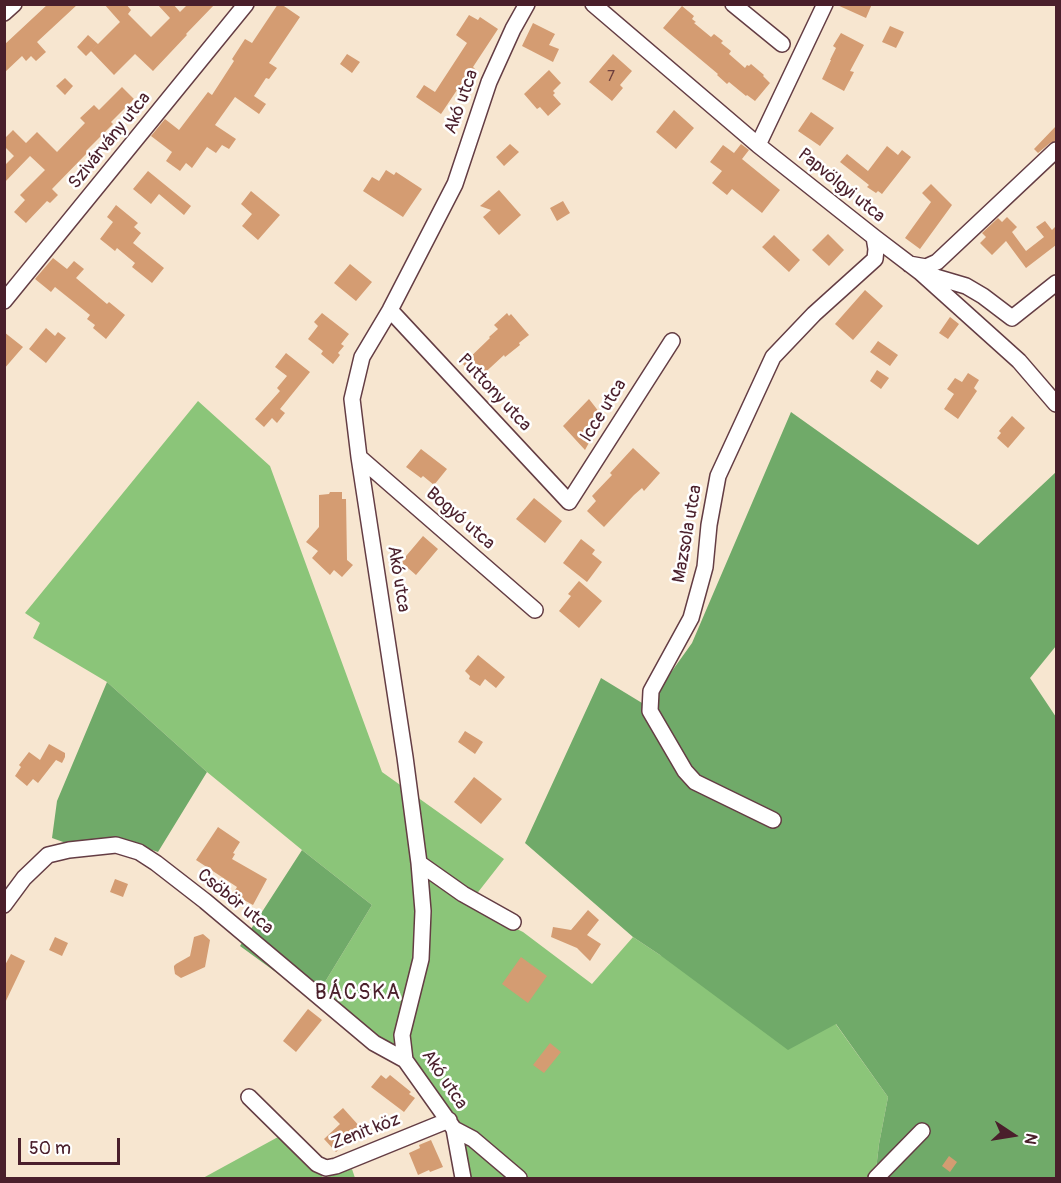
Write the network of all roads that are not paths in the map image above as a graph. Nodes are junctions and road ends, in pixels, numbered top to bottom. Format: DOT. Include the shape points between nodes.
graph roads {
  1 [pos="14,4"];
  2 [pos="246,4"];
  3 [pos="527,4"];
  4 [pos="593,4"];
  5 [pos="733,4"];
  6 [pos="825,4"];
  7 [pos="4,13"];
  8 [pos="782,45"];
  9 [pos="758,145"];
  10 [pos="1056,150"];
  11 [pos="874,237"];
  12 [pos="914,268"];
  13 [pos="1056,283"];
  14 [pos="4,301"];
  15 [pos="390,310"];
  16 [pos="672,341"];
  17 [pos="1056,404"];
  18 [pos="359,457"];
  19 [pos="569,502"];
  20 [pos="535,610"];
  21 [pos="773,820"];
  22 [pos="419,863"];
  23 [pos="5,902"];
  24 [pos="513,922"];
  25 [pos="405,1060"];
  26 [pos="249,1097"];
  27 [pos="452,1124"];
  28 [pos="922,1131"];
  29 [pos="463,1179"];
  30 [pos="519,1179"];
  31 [pos="876,1179"];
  1 -- 7 [label="street"];
  2 -- 14 [label="street, Szivárvány utca"];
  3 -- 15 [label="street, Akó utca" via="489,82 454,184"];
  4 -- 9 [label="street, Papvölgyi utca"];
  5 -- 8 [label="street"];
  6 -- 9 [label="street"];
  9 -- 11 [label="street, Papvölgyi utca"];
  10 -- 12 [label="street" via="937,261"];
  11 -- 12 [label="street, Papvölgyi utca"];
  11 -- 21 [label="street, Mazsola utca" via="875,260 773,357 718,476 705,567 691,618 651,691 650,711 695,782"];
  12 -- 13 [label="street" via="966,286 1012,318"];
  12 -- 17 [label="street, Papvölgyi utca" via="1019,361"];
  15 -- 18 [label="street, Akó utca" via="362,357 352,399"];
  15 -- 19 [label="street, Puttony utca"];
  16 -- 19 [label="street, Icce utca"];
  18 -- 20 [label="street, Bogyó utca"];
  18 -- 22 [label="street, Akó utca"];
  22 -- 24 [label="street"];
  22 -- 25 [label="street, Akó utca" via="421,959 402,1035"];
  23 -- 25 [label="street, Csöbör utca" via="48,855 116,845 139,852 205,901 374,1043"];
  25 -- 27 [label="street, Akó utca"];
  26 -- 27 [label="street, Zenit köz" via="317,1164 326,1167"];
  27 -- 29 [label="street, Akó utca"];
  27 -- 30 [label="street"];
  28 -- 31 [label="street"];
}
